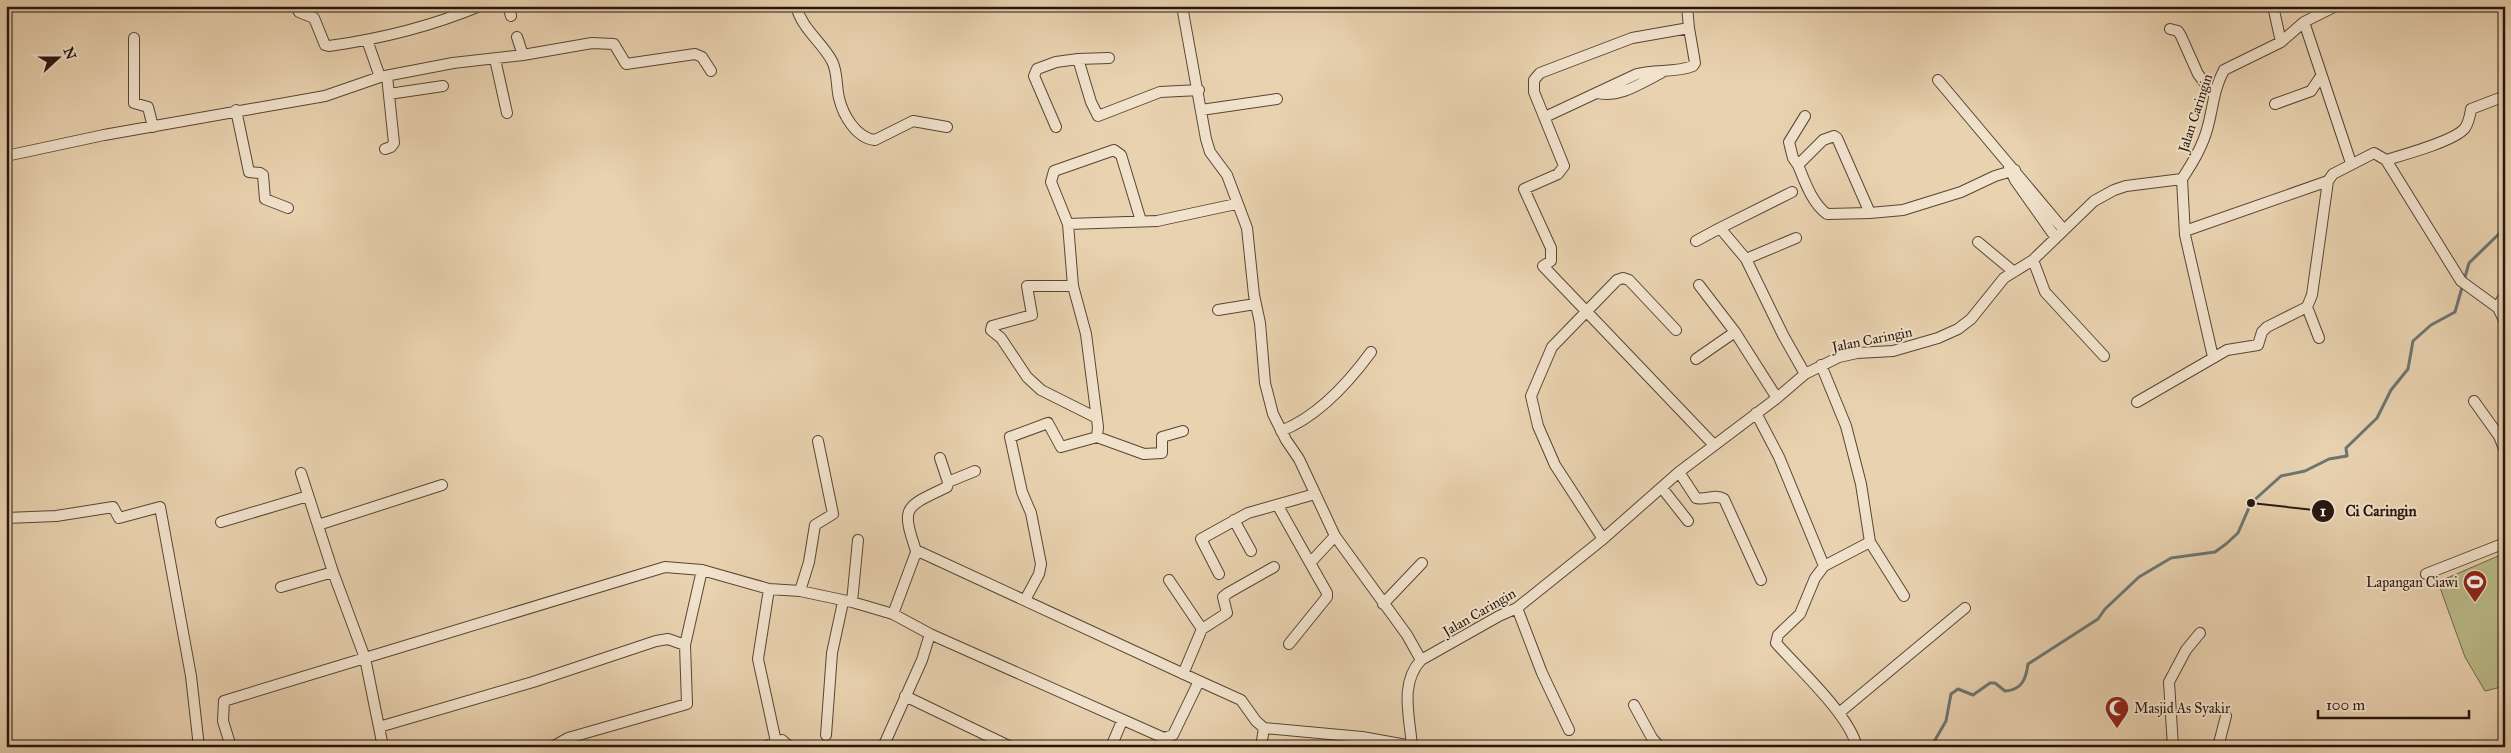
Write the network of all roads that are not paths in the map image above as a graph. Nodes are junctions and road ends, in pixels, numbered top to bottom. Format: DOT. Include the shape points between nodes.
graph roads {
  1 [pos="296,6"];
  2 [pos="480,6"];
  3 [pos="796,6"];
  4 [pos="1182,6"];
  5 [pos="1686,6"];
  6 [pos="2273,6"];
  7 [pos="2336,6"];
  8 [pos="2304,22"];
  9 [pos="1689,28"];
  10 [pos="2170,29"];
  11 [pos="517,37"];
  12 [pos="134,38"];
  13 [pos="367,40"];
  14 [pos="2281,42"];
  15 [pos="523,55"];
  16 [pos="1109,58"];
  17 [pos="495,59"];
  18 [pos="1078,59"];
  19 [pos="711,71"];
  20 [pos="2321,76"];
  21 [pos="384,77"];
  22 [pos="1938,80"];
  23 [pos="443,86"];
  24 [pos="1199,90"];
  25 [pos="390,94"];
  26 [pos="2214,95"];
  27 [pos="2505,96"];
  28 [pos="1278,99"];
  29 [pos="2275,104"];
  30 [pos="236,110"];
  31 [pos="1201,110"];
  32 [pos="506,113"];
  33 [pos="1805,116"];
  34 [pos="1545,117"];
  35 [pos="153,127"];
  36 [pos="947,127"];
  37 [pos="1056,127"];
  38 [pos="385,149"];
  39 [pos="6,156"];
  40 [pos="2386,160"];
  41 [pos="2351,163"];
  42 [pos="1798,165"];
  43 [pos="2011,170"];
  44 [pos="2182,179"];
  45 [pos="2328,181"];
  46 [pos="1792,192"];
  47 [pos="1236,204"];
  48 [pos="288,208"];
  49 [pos="1870,213"];
  50 [pos="1141,221"];
  51 [pos="1068,224"];
  52 [pos="1720,228"];
  53 [pos="2064,230"];
  54 [pos="2185,231"];
  55 [pos="1796,238"];
  56 [pos="2056,238"];
  57 [pos="1696,241"];
  58 [pos="1978,242"];
  59 [pos="1746,259"];
  60 [pos="2033,260"];
  61 [pos="2014,272"];
  62 [pos="1699,285"];
  63 [pos="1073,286"];
  64 [pos="1255,304"];
  65 [pos="2307,307"];
  66 [pos="1218,310"];
  67 [pos="1586,311"];
  68 [pos="2505,322"];
  69 [pos="1676,330"];
  70 [pos="1734,332"];
  71 [pos="2319,338"];
  72 [pos="1371,352"];
  73 [pos="2104,356"];
  74 [pos="2213,357"];
  75 [pos="1696,359"];
  76 [pos="1820,365"];
  77 [pos="1805,374"];
  78 [pos="1778,398"];
  79 [pos="2474,401"];
  80 [pos="2137,402"];
  81 [pos="1756,413"];
  82 [pos="1097,418"];
  83 [pos="1183,431"];
  84 [pos="1281,431"];
  85 [pos="1097,437"];
  86 [pos="818,440"];
  87 [pos="1714,445"];
  88 [pos="2505,451"];
  89 [pos="940,458"];
  90 [pos="975,471"];
  91 [pos="301,472"];
  92 [pos="1679,472"];
  93 [pos="948,482"];
  94 [pos="442,485"];
  95 [pos="1662,488"];
  96 [pos="1316,494"];
  97 [pos="308,496"];
  98 [pos="1278,506"];
  99 [pos="6,518"];
  100 [pos="1234,520"];
  101 [pos="1688,521"];
  102 [pos="221,522"];
  103 [pos="318,525"];
  104 [pos="1335,536"];
  105 [pos="1603,539"];
  106 [pos="858,540"];
  107 [pos="1870,542"];
  108 [pos="2505,542"];
  109 [pos="1251,551"];
  110 [pos="918,554"];
  111 [pos="1310,563"];
  112 [pos="1422,564"];
  113 [pos="1824,566"];
  114 [pos="1274,567"];
  115 [pos="702,570"];
  116 [pos="333,572"];
  117 [pos="1219,574"];
  118 [pos="2426,574"];
  119 [pos="1169,580"];
  120 [pos="1761,580"];
  121 [pos="281,587"];
  122 [pos="769,589"];
  123 [pos="800,592"];
  124 [pos="1904,596"];
  125 [pos="1025,600"];
  126 [pos="848,602"];
  127 [pos="1383,604"];
  128 [pos="1517,608"];
  129 [pos="1965,608"];
  130 [pos="894,614"];
  131 [pos="1202,629"];
  132 [pos="930,634"];
  133 [pos="2200,634"];
  134 [pos="1289,644"];
  135 [pos="685,645"];
  136 [pos="365,658"];
  137 [pos="1421,660"];
  138 [pos="1183,674"];
  139 [pos="1199,681"];
  140 [pos="904,696"];
  141 [pos="1634,706"];
  142 [pos="1839,713"];
  143 [pos="2226,716"];
  144 [pos="1122,720"];
  145 [pos="379,727"];
  146 [pos="1264,728"];
  147 [pos="1569,730"];
  148 [pos="826,735"];
  149 [pos="776,742"];
  150 [pos="1412,746"];
  151 [pos="1856,746"];
  152 [pos="199,747"];
  153 [pos="231,747"];
  154 [pos="383,747"];
  155 [pos="552,747"];
  156 [pos="764,747"];
  157 [pos="790,747"];
  158 [pos="883,747"];
  159 [pos="1010,747"];
  160 [pos="1111,747"];
  161 [pos="1262,747"];
  162 [pos="1660,747"];
  163 [pos="2173,747"];
  164 [pos="2218,747"];
  1 -- 13 [label="street" via="299,12 314,18 325,45"];
  2 -- 13 [label="street" via="454,17"];
  3 -- 36 [label="street" via="808,31 831,60 837,76 839,98 852,126 875,140 913,121"];
  4 -- 24 [label="street"];
  5 -- 9 [label="street"];
  6 -- 14 [label="street"];
  7 -- 8 [label="street, Jalan Caringin"];
  8 -- 14 [label="street, Jalan Caringin"];
  8 -- 20 [label="street"];
  9 -- 34 [label="street" via="1695,63 1691,67 1637,74"];
  9 -- 34 [label="street" via="1632,38 1540,74 1532,86"];
  10 -- 26 [label="street" via="2178,31 2198,74"];
  11 -- 15 [label="street"];
  12 -- 35 [label="street" via="134,103 148,107"];
  13 -- 21 [label="street"];
  14 -- 26 [label="street, Jalan Caringin" via="2224,70"];
  15 -- 17 [label="street"];
  15 -- 19 [label="street" via="606,42 614,44 626,64 695,54 702,57"];
  16 -- 18 [label="street"];
  17 -- 21 [label="street" via="453,63"];
  17 -- 32 [label="street"];
  18 -- 24 [label="street" via="1098,116 1160,92"];
  18 -- 37 [label="street" via="1056,62 1034,71"];
  20 -- 29 [label="street" via="2311,91"];
  20 -- 41 [label="street"];
  21 -- 25 [label="street"];
  21 -- 30 [label="street" via="325,96"];
  22 -- 43 [label="street"];
  23 -- 25 [label="street"];
  24 -- 31 [label="street"];
  25 -- 38 [label="street" via="394,143"];
  26 -- 44 [label="street, Jalan Caringin" via="2201,146"];
  27 -- 40 [label="street" via="2471,109 2464,129 2453,136"];
  28 -- 31 [label="street"];
  30 -- 35 [label="street"];
  30 -- 48 [label="street" via="248,172 263,175 266,199"];
  31 -- 47 [label="street" via="1210,152 1227,175"];
  33 -- 42 [label="street" via="1789,142"];
  34 -- 67 [label="street" via="1564,166 1558,174 1524,189 1551,248 1551,261 1543,266"];
  35 -- 39 [label="street"];
  40 -- 41 [label="street" via="2375,153"];
  40 -- 68 [label="street" via="2465,284 2498,308"];
  41 -- 45 [label="street" via="2332,174"];
  42 -- 49 [label="street" via="1818,206 1827,214"];
  42 -- 49 [label="street" via="1823,140 1834,136 1838,138"];
  43 -- 49 [label="street" via="1962,192 1903,210"];
  43 -- 53 [label="street"];
  43 -- 56 [label="street"];
  44 -- 53 [label="street, Jalan Caringin" via="2114,190 2094,201"];
  44 -- 54 [label="street"];
  45 -- 54 [label="street"];
  45 -- 65 [label="street" via="2312,295"];
  46 -- 52 [label="street"];
  47 -- 50 [label="street" via="1157,221"];
  47 -- 64 [label="street" via="1247,228"];
  50 -- 51 [label="street"];
  50 -- 51 [label="street" via="1121,154 1114,150 1052,174 1051,182"];
  51 -- 63 [label="street"];
  52 -- 57 [label="street"];
  52 -- 59 [label="street"];
  53 -- 56 [label="street, Jalan Caringin"];
  54 -- 74 [label="street"];
  55 -- 59 [label="street"];
  56 -- 60 [label="street, Jalan Caringin"];
  58 -- 61 [label="street"];
  59 -- 77 [label="street"];
  60 -- 61 [label="street, Jalan Caringin"];
  60 -- 73 [label="street" via="2046,292"];
  61 -- 76 [label="street, Jalan Caringin" via="2004,278 1971,319 1958,329 1893,351 1857,353"];
  62 -- 70 [label="street"];
  63 -- 82 [label="street" via="1086,334"];
  63 -- 82 [label="street" via="1027,286 1032,315 992,326 990,330 1001,338 1027,377 1041,390"];
  64 -- 66 [label="street"];
  64 -- 84 [label="street" via="1260,323 1265,383"];
  65 -- 71 [label="street"];
  65 -- 74 [label="street" via="2264,329 2258,345 2227,350"];
  67 -- 69 [label="street" via="1622,278 1629,280"];
  67 -- 87 [label="street"];
  67 -- 105 [label="street" via="1552,347 1531,396 1538,426 1555,465"];
  70 -- 75 [label="street"];
  70 -- 78 [label="street"];
  72 -- 84 [label="street" via="1347,382 1307,416"];
  74 -- 80 [label="street"];
  76 -- 77 [label="street, Jalan Caringin"];
  76 -- 107 [label="street" via="1846,426 1861,484"];
  77 -- 78 [label="street, Jalan Caringin"];
  78 -- 81 [label="street, Jalan Caringin"];
  79 -- 88 [label="street" via="2499,436"];
  81 -- 87 [label="street, Jalan Caringin"];
  81 -- 113 [label="street" via="1779,458"];
  82 -- 85 [label="street"];
  83 -- 85 [label="street" via="1162,437 1161,454 1144,454"];
  84 -- 96 [label="street"];
  85 -- 125 [label="street" via="1061,447 1048,423 1010,437 1041,564"];
  86 -- 123 [label="street" via="833,514 815,525"];
  87 -- 92 [label="street, Jalan Caringin"];
  89 -- 93 [label="street"];
  90 -- 93 [label="street"];
  91 -- 97 [label="street"];
  92 -- 95 [label="street, Jalan Caringin"];
  92 -- 120 [label="street" via="1696,498 1703,500 1715,496 1724,499"];
  93 -- 110 [label="street" via="947,488 910,506 906,515"];
  94 -- 103 [label="street"];
  95 -- 101 [label="street"];
  95 -- 105 [label="street, Jalan Caringin"];
  96 -- 98 [label="street"];
  96 -- 104 [label="street"];
  97 -- 102 [label="street"];
  97 -- 103 [label="street"];
  98 -- 100 [label="street" via="1254,511"];
  98 -- 111 [label="street"];
  99 -- 152 [label="street" via="56,516 113,507 119,518 160,507 191,676"];
  100 -- 109 [label="street"];
  100 -- 117 [label="street" via="1201,539"];
  103 -- 116 [label="street"];
  104 -- 111 [label="street"];
  104 -- 127 [label="street"];
  105 -- 128 [label="street, Jalan Caringin"];
  106 -- 126 [label="street"];
  107 -- 113 [label="street"];
  107 -- 124 [label="street"];
  108 -- 118 [label="street"];
  110 -- 125 [label="street" via="925,553"];
  110 -- 130 [label="street"];
  111 -- 134 [label="street" via="1327,597"];
  112 -- 127 [label="street"];
  113 -- 142 [label="street" via="1814,578 1800,614 1778,635 1776,643"];
  114 -- 131 [label="street" via="1228,593 1223,598 1227,613"];
  115 -- 122 [label="street"];
  115 -- 135 [label="street"];
  115 -- 136 [label="street" via="665,567"];
  116 -- 121 [label="street"];
  116 -- 136 [label="street"];
  119 -- 131 [label="street"];
  122 -- 123 [label="street"];
  122 -- 149 [label="street" via="758,659"];
  123 -- 126 [label="street"];
  125 -- 138 [label="street"];
  126 -- 130 [label="street"];
  126 -- 148 [label="street" via="832,652"];
  127 -- 137 [label="street" via="1408,635"];
  128 -- 137 [label="street, Jalan Caringin"];
  128 -- 147 [label="street"];
  129 -- 142 [label="street"];
  130 -- 132 [label="street"];
  131 -- 138 [label="street"];
  132 -- 140 [label="street" via="922,660"];
  132 -- 144 [label="street"];
  133 -- 163 [label="street" via="2186,650 2169,682"];
  135 -- 145 [label="street" via="668,638 656,641 533,682"];
  135 -- 155 [label="street" via="687,704 568,738"];
  136 -- 145 [label="street"];
  136 -- 153 [label="street" via="224,701 223,721"];
  137 -- 150 [label="street, Jalan Caringin" via="1408,682"];
  138 -- 139 [label="street"];
  139 -- 144 [label="street" via="1170,737 1156,735"];
  139 -- 146 [label="street" via="1241,700"];
  140 -- 158 [label="street"];
  140 -- 159 [label="street"];
  141 -- 162 [label="street"];
  142 -- 151 [label="street" via="1853,734"];
  143 -- 164 [label="street"];
  144 -- 160 [label="street"];
  145 -- 154 [label="street"];
  146 -- 150 [label="street" via="1362,737"];
  146 -- 161 [label="street"];
  149 -- 156 [label="street"];
  149 -- 157 [label="street" via="785,740"];
}
